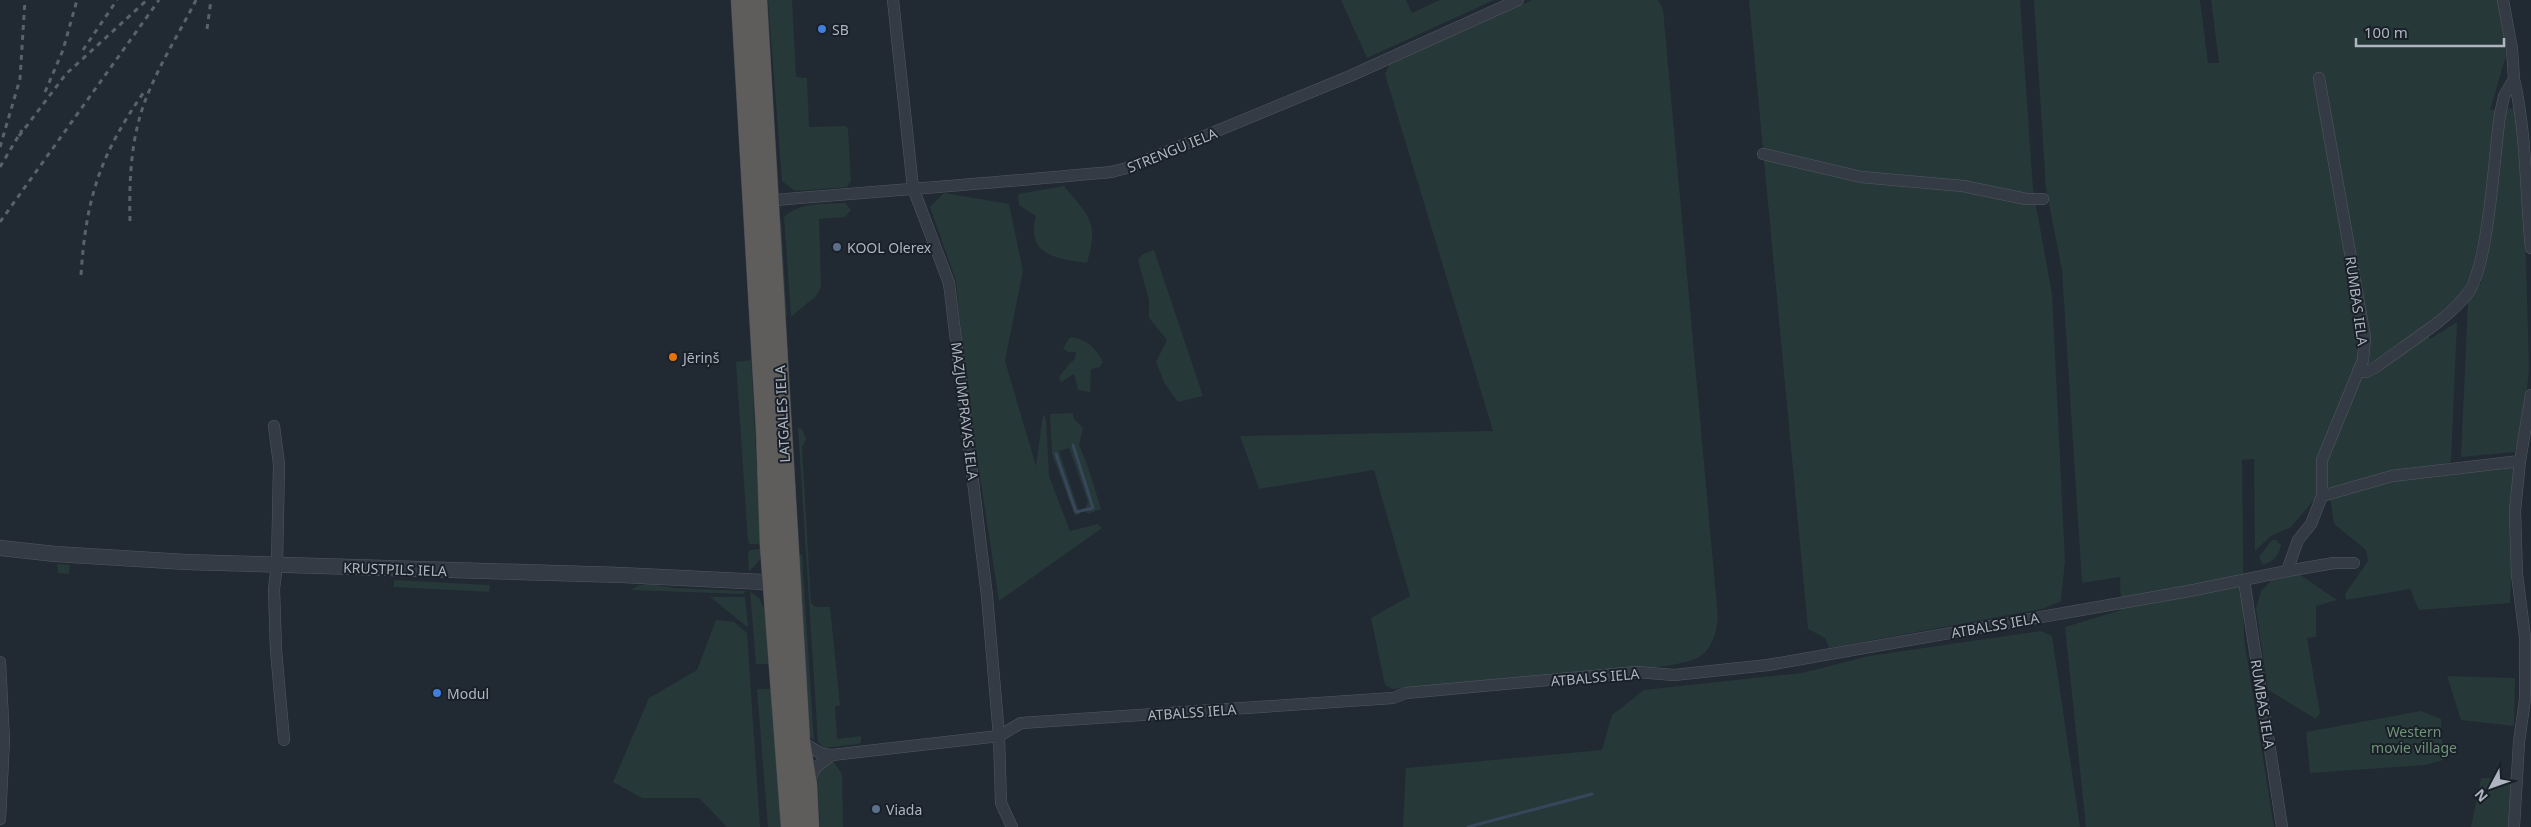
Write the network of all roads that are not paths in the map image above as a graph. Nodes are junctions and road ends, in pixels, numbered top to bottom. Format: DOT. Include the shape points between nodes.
graph roads {
  1 [pos="740,0"];
  2 [pos="757,0"];
  3 [pos="893,0"];
  4 [pos="1518,0"];
  5 [pos="2503,0"];
  6 [pos="2319,78"];
  7 [pos="2514,79"];
  8 [pos="1763,154"];
  9 [pos="914,188"];
  10 [pos="2043,199"];
  11 [pos="761,202"];
  12 [pos="2531,248"];
  13 [pos="2358,371"];
  14 [pos="2531,395"];
  15 [pos="274,426"];
  16 [pos="2520,461"];
  17 [pos="2322,496"];
  18 [pos="0,548"];
  19 [pos="2354,563"];
  20 [pos="277,565"];
  21 [pos="2287,570"];
  22 [pos="2244,580"];
  23 [pos="782,583"];
  24 [pos="0,662"];
  25 [pos="999,736"];
  26 [pos="284,740"];
  27 [pos="800,741"];
  28 [pos="832,755"];
  29 [pos="807,785"];
  30 [pos="0,819"];
  31 [pos="791,827"];
  32 [pos="809,827"];
  33 [pos="1012,827"];
  34 [pos="2282,827"];
  35 [pos="2514,827"];
  1 -- 11 [label="highway, LATGALES IELA"];
  2 -- 11 [label="highway, LATGALES IELA"];
  3 -- 9 [label="street, MAZJUMPRAVAS IELA"];
  4 -- 9 [label="street, STRENGU IELA" via="1333,83 1127,168 1005,182"];
  5 -- 7 [label="street"];
  6 -- 13 [label="street, RUMBAS IELA" via="2365,338 2363,360"];
  7 -- 12 [label="street" via="2526,151"];
  7 -- 13 [label="street" via="2504,96 2485,236 2476,278 2468,293 2456,307 2376,367 2366,372"];
  8 -- 10 [label="street" via="1861,177 1938,183 2026,199"];
  9 -- 11 [label="street, STRENGU IELA"];
  9 -- 25 [label="street, MAZJUMPRAVAS IELA" via="949,283 988,596"];
  11 -- 23 [label="highway, LATGALES IELA" via="770,546"];
  13 -- 17 [label="street, RUMBAS IELA" via="2322,460"];
  14 -- 16 [label="street"];
  15 -- 20 [label="street" via="279,464"];
  16 -- 17 [label="street" via="2392,476"];
  16 -- 35 [label="street" via="2514,544 2526,637 2525,699"];
  17 -- 21 [label="street, RUMBAS IELA" via="2311,524 2298,540"];
  18 -- 20 [label="street, KRUSTPILS IELA" via="114,558"];
  19 -- 21 [label="street, ATBALSS IELA"];
  20 -- 23 [label="street, KRUSTPILS IELA"];
  20 -- 26 [label="street" via="275,624"];
  21 -- 22 [label="street, ATBALSS IELA"];
  22 -- 25 [label="street, ATBALSS IELA" via="1768,665 1674,675 1617,674 1406,693 1393,698 1021,723"];
  22 -- 34 [label="street, RUMBAS IELA"];
  23 -- 27 [label="highway, LATGALES IELA"];
  23 -- 31 [label="highway, LATGALES IELA"];
  24 -- 30 [label="street" via="4,740"];
  25 -- 28 [label="street, ATBALSS IELA"];
  25 -- 33 [label="street, MAZJUMPRAVAS IELA" via="1001,803"];
  27 -- 28 [label="street, ATBALSS IELA" via="822,754"];
  27 -- 29 [label="highway, LATGALES IELA"];
  28 -- 29 [label="street" via="816,768"];
  29 -- 32 [label="highway, LATGALES IELA"];
}
